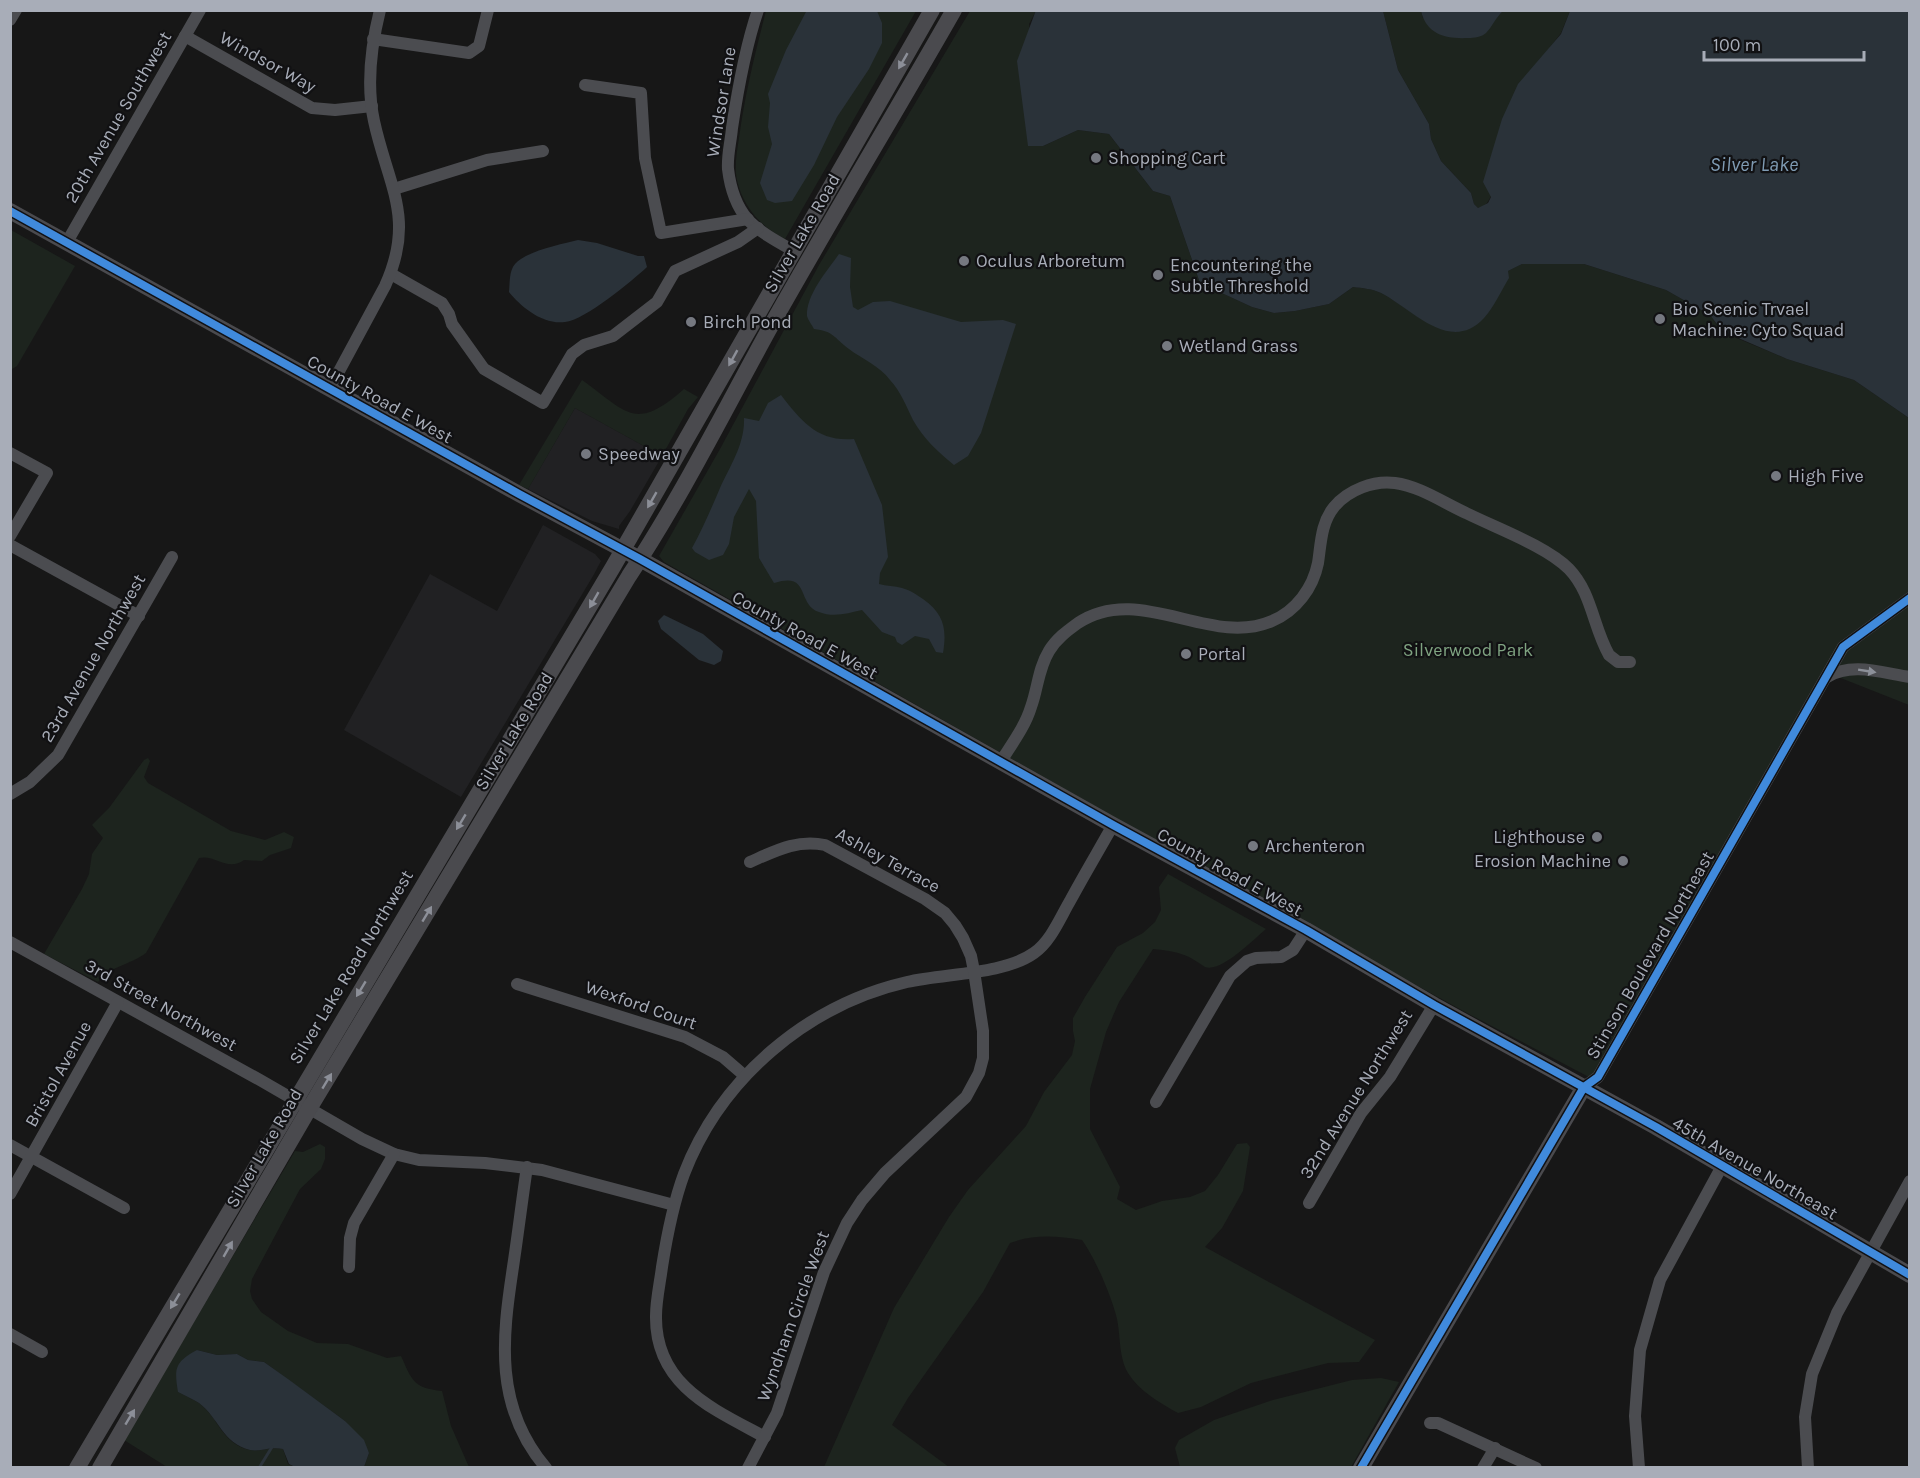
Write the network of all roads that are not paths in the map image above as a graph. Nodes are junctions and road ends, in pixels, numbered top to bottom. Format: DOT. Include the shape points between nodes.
graph roads {
  1 [pos="16,10"];
  2 [pos="200,10"];
  3 [pos="380,10"];
  4 [pos="488,10"];
  5 [pos="758,10"];
  6 [pos="932,10"];
  7 [pos="954,10"];
  8 [pos="10,20"];
  9 [pos="185,36"];
  10 [pos="374,39"];
  11 [pos="585,85"];
  12 [pos="372,106"];
  13 [pos="543,151"];
  14 [pos="394,189"];
  15 [pos="10,211"];
  16 [pos="748,219"];
  17 [pos="758,228"];
  18 [pos="68,242"];
  19 [pos="794,251"];
  20 [pos="391,274"];
  21 [pos="330,388"];
  22 [pos="10,453"];
  23 [pos="10,536"];
  24 [pos="10,545"];
  25 [pos="623,550"];
  26 [pos="172,557"];
  27 [pos="640,559"];
  28 [pos="1910,598"];
  29 [pos="139,616"];
  30 [pos="1630,662"];
  31 [pos="1827,677"];
  32 [pos="1910,677"];
  33 [pos="1000,763"];
  34 [pos="10,794"];
  35 [pos="1113,825"];
  36 [pos="750,862"];
  37 [pos="1305,930"];
  38 [pos="10,942"];
  39 [pos="974,971"];
  40 [pos="517,984"];
  41 [pos="118,1002"];
  42 [pos="1434,1005"];
  43 [pos="745,1076"];
  44 [pos="1584,1087"];
  45 [pos="294,1100"];
  46 [pos="1156,1102"];
  47 [pos="309,1110"];
  48 [pos="10,1145"];
  49 [pos="394,1154"];
  50 [pos="33,1158"];
  51 [pos="1722,1166"];
  52 [pos="527,1167"];
  53 [pos="1910,1181"];
  54 [pos="10,1194"];
  55 [pos="1309,1203"];
  56 [pos="674,1205"];
  57 [pos="124,1208"];
  58 [pos="1870,1252"];
  59 [pos="350,1266"];
  60 [pos="1910,1275"];
  61 [pos="10,1334"];
  62 [pos="42,1352"];
  63 [pos="1430,1423"];
  64 [pos="765,1437"];
  65 [pos="1495,1448"];
  66 [pos="77,1467"];
  67 [pos="100,1467"];
  68 [pos="546,1467"];
  69 [pos="747,1467"];
  70 [pos="1361,1467"];
  71 [pos="1483,1467"];
  72 [pos="1536,1467"];
  73 [pos="1639,1467"];
  74 [pos="1808,1467"];
  1 -- 8 [label="street"];
  2 -- 9 [label="street, 20th Avenue Southwest"];
  3 -- 10 [label="street"];
  4 -- 10 [label="street" via="479,46 469,53"];
  5 -- 16 [label="street, Windsor Lane" via="743,67 729,156 734,194"];
  6 -- 19 [label="main road, Silver Lake Road Northwest, one-way"];
  7 -- 27 [label="main road, Silver Lake Road"];
  9 -- 12 [label="street, Windsor Way" via="312,108"];
  9 -- 18 [label="street, 20th Avenue Southwest"];
  10 -- 12 [label="street"];
  11 -- 16 [label="street" via="641,93 645,158 661,233"];
  12 -- 14 [label="street"];
  13 -- 14 [label="street" via="487,160"];
  14 -- 20 [label="street" via="400,239"];
  15 -- 18 [label="main road, County Road E West"];
  16 -- 17 [label="street, Windsor Lane"];
  17 -- 19 [label="street, Windsor Lane"];
  17 -- 20 [label="street" via="738,242 675,271 657,302 613,336 584,345 572,354 543,403 484,369 442,303"];
  18 -- 21 [label="main road, County Road E West"];
  19 -- 25 [label="main road, Silver Lake Road Northwest, one-way"];
  20 -- 21 [label="street"];
  21 -- 25 [label="main road, County Road E West"];
  22 -- 23 [label="street" via="47,473"];
  24 -- 29 [label="street"];
  25 -- 27 [label="main road, County Road E West"];
  25 -- 45 [label="main road, Silver Lake Road Northwest, one-way"];
  26 -- 29 [label="street, 23rd Avenue Northwest"];
  27 -- 33 [label="main road, County Road E West"];
  47 -- 27 [label="main road, Silver Lake Road, one-way"];
  28 -- 31 [label="street, Stinson Boulevard Northeast" via="1848,643"];
  29 -- 34 [label="street, 23rd Avenue Northwest" via="58,755 30,782"];
  30 -- 33 [label="street" via="1618,662 1609,655 1581,583 1560,561 1419,490 1383,482 1357,489 1335,505 1324,524 1310,586 1295,606 1275,620 1237,628 1124,609 1098,613 1068,630 1043,663 1030,710"];
  31 -- 32 [label="street, one-way" via="1844,669"];
  31 -- 44 [label="street, Stinson Boulevard Northeast" via="1598,1077"];
  33 -- 35 [label="main road, County Road E West"];
  35 -- 37 [label="main road, County Road E West"];
  35 -- 39 [label="street" via="1046,942 1025,960"];
  36 -- 39 [label="street, Ashley Terrace" via="802,843 814,842 836,849 945,913 963,938"];
  37 -- 42 [label="main road, County Road E West"];
  37 -- 46 [label="street" via="1293,950 1281,957 1247,961 1230,975"];
  38 -- 41 [label="street, 3rd Street Northwest"];
  39 -- 43 [label="street" via="906,982 851,1001 806,1025"];
  39 -- 64 [label="street, Wyndham Circle West" via="984,1039 979,1073 966,1097 885,1173 847,1223 824,1272 789,1380"];
  40 -- 43 [label="street, Wexford Court" via="685,1037 723,1058"];
  41 -- 45 [label="street, 3rd Street Northwest"];
  41 -- 50 [label="street, Bristol Avenue"];
  42 -- 44 [label="main road, County Road E West"];
  42 -- 55 [label="street, 32nd Avenue Northwest" via="1390,1077 1361,1113"];
  43 -- 56 [label="street" via="698,1145"];
  44 -- 51 [label="main road, 45th Avenue Northeast"];
  44 -- 70 [label="main road, Stinson Boulevard Northeast"];
  45 -- 47 [label="street, 3rd Street Northwest"];
  45 -- 66 [label="main road, Silver Lake Road Northwest, one-way"];
  47 -- 49 [label="street, 3rd Street Northwest"];
  67 -- 47 [label="main road, Silver Lake Road, one-way"];
  48 -- 50 [label="street"];
  49 -- 52 [label="street, 3rd Street Northwest" via="419,1160"];
  49 -- 59 [label="street" via="354,1223"];
  50 -- 54 [label="street, Bristol Avenue"];
  50 -- 57 [label="street"];
  51 -- 58 [label="main road, 45th Avenue Northeast"];
  51 -- 73 [label="street" via="1660,1280 1640,1350 1635,1416"];
  52 -- 56 [label="street, 3rd Street Northwest"];
  52 -- 68 [label="street" via="503,1352 510,1398 518,1420"];
  53 -- 58 [label="street"];
  56 -- 64 [label="street" via="657,1303 662,1352 677,1380 694,1396"];
  58 -- 60 [label="main road, 45th Avenue Northeast"];
  58 -- 74 [label="street" via="1837,1313 1812,1374 1805,1417"];
  61 -- 62 [label="street"];
  63 -- 65 [label="street"];
  64 -- 69 [label="street, Wyndham Circle West"];
  65 -- 71 [label="street"];
  65 -- 72 [label="street"];
}
